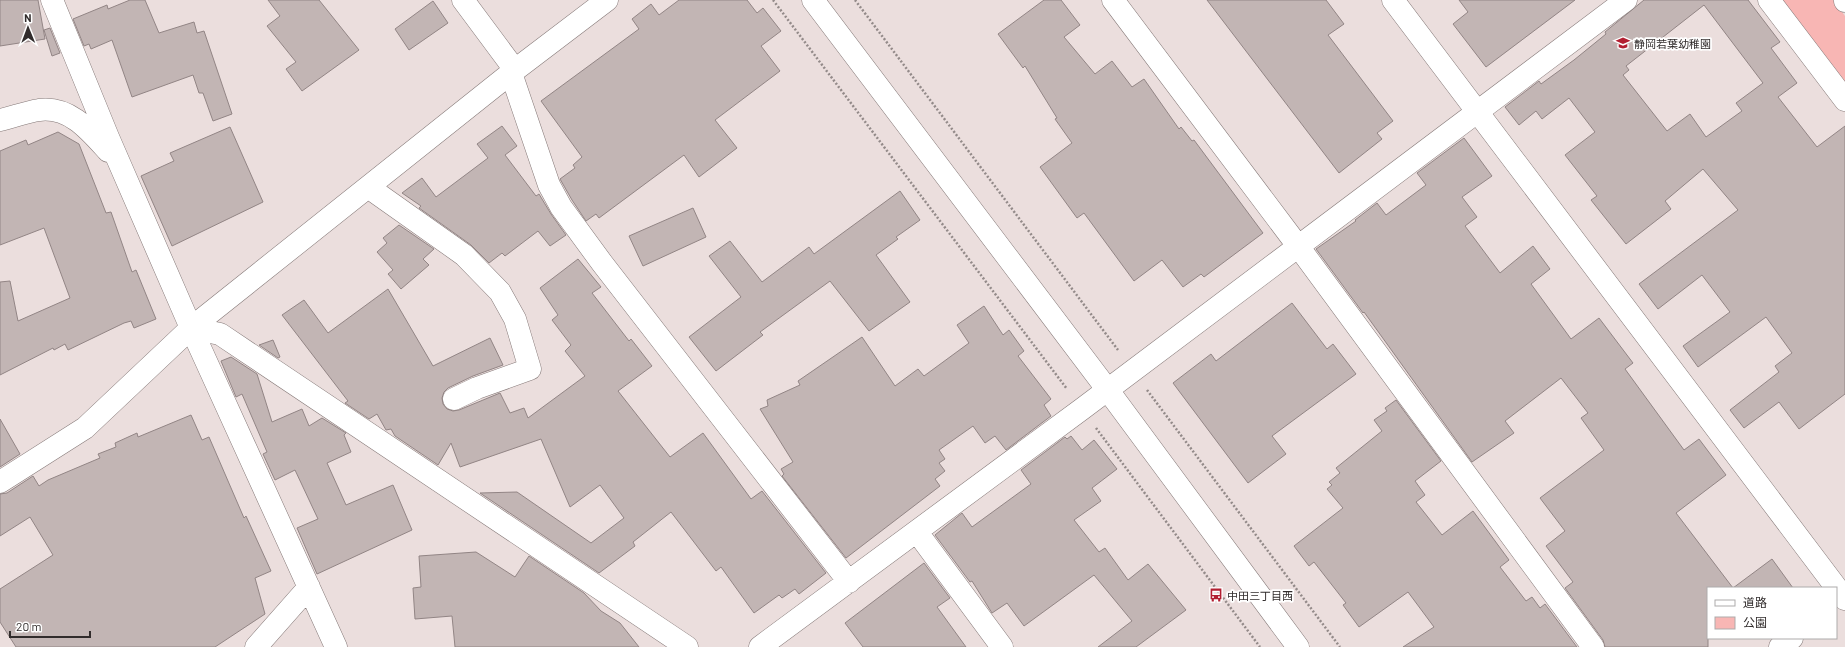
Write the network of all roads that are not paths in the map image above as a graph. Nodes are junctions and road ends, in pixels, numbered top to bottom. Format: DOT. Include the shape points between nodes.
graph roads {
  1 [pos="52,0"];
  2 [pos="462,0"];
  3 [pos="607,0"];
  4 [pos="813,0"];
  5 [pos="1113,0"];
  6 [pos="1393,0"];
  7 [pos="1626,0"];
  8 [pos="1769,0"];
  9 [pos="513,71"];
  10 [pos="1845,100"];
  11 [pos="1476,112"];
  12 [pos="0,120"];
  13 [pos="119,162"];
  14 [pos="368,187"];
  15 [pos="1298,246"];
  16 [pos="190,328"];
  17 [pos="1107,389"];
  18 [pos="454,400"];
  19 [pos="0,482"];
  20 [pos="916,532"];
  21 [pos="848,582"];
  22 [pos="309,587"];
  23 [pos="1837,587"];
  24 [pos="1837,587"];
  25 [pos="1845,598"];
  26 [pos="1837,604"];
  27 [pos="1791,639"];
  28 [pos="256,647"];
  29 [pos="336,647"];
  30 [pos="687,647"];
  31 [pos="760,647"];
  32 [pos="1002,647"];
  33 [pos="1298,647"];
  34 [pos="1593,647"];
  35 [pos="1780,647"];
  1 -- 13 [label="street"];
  2 -- 9 [label="street"];
  3 -- 9 [label="street"];
  4 -- 17 [label="street"];
  5 -- 15 [label="street"];
  6 -- 11 [label="street"];
  7 -- 11 [label="street"];
  8 -- 10 [label="street"];
  9 -- 14 [label="street"];
  9 -- 21 [label="street" via="549,185 561,207"];
  11 -- 15 [label="street"];
  11 -- 23 [label="street"];
  12 -- 13 [label="street" via="40,110 63,111 86,126"];
  13 -- 16 [label="street"];
  14 -- 16 [label="street"];
  14 -- 18 [label="street" via="464,254 500,292 515,319 530,369 477,388"];
  15 -- 17 [label="street"];
  15 -- 34 [label="street"];
  16 -- 19 [label="street" via="85,428"];
  16 -- 22 [label="street"];
  16 -- 30 [label="street" via="220,334"];
  17 -- 20 [label="street"];
  17 -- 33 [label="street"];
  20 -- 21 [label="street"];
  20 -- 32 [label="street"];
  21 -- 31 [label="street"];
  22 -- 28 [label="street"];
  22 -- 29 [label="street"];
  24 -- 25 [label="street"];
  25 -- 26 [label="street"];
  27 -- 35 [label="street"];
}
